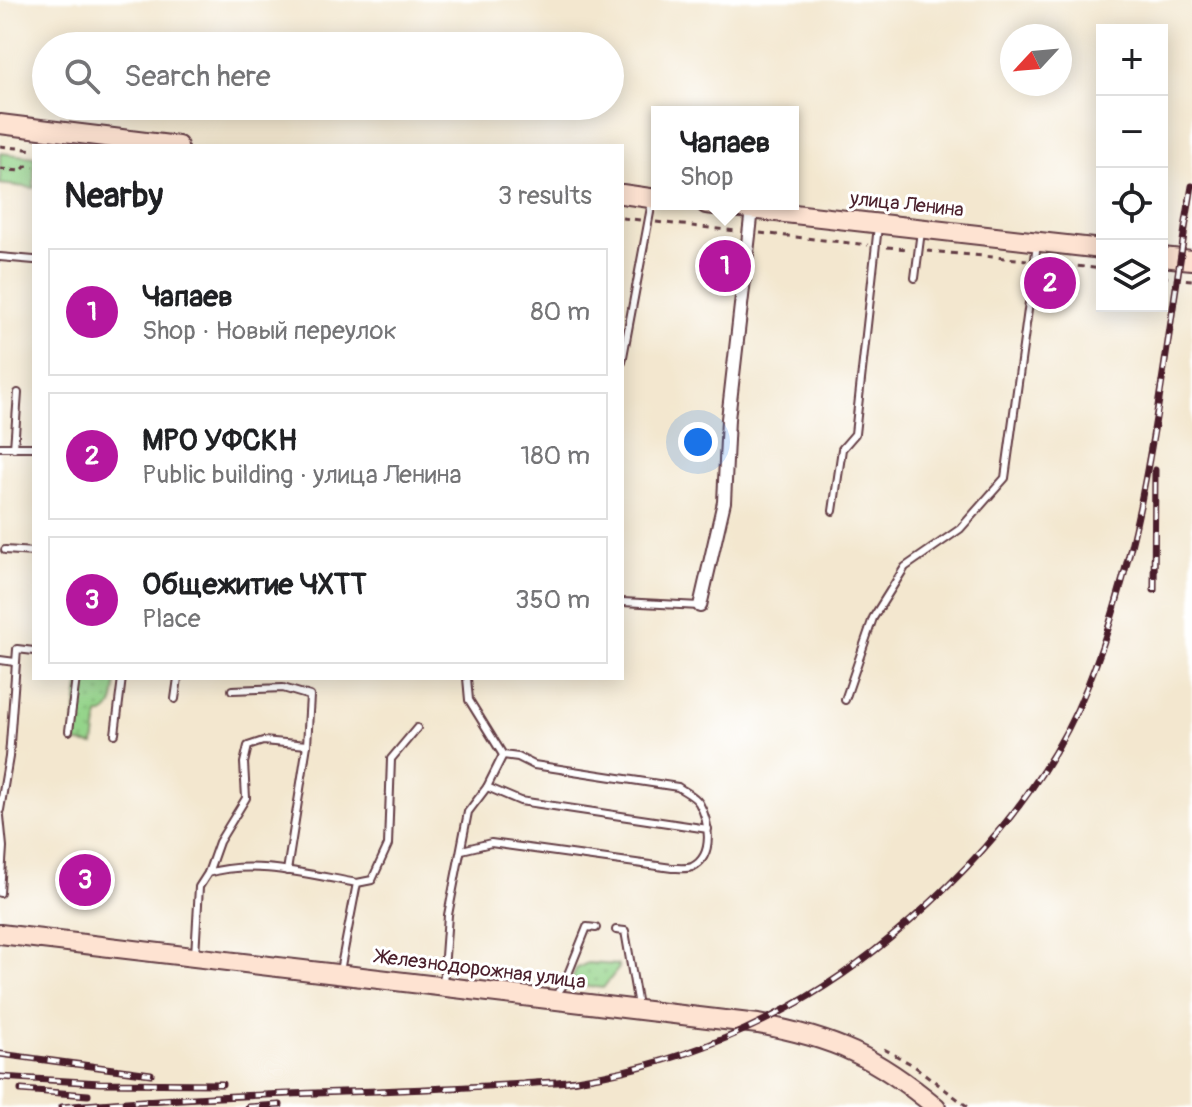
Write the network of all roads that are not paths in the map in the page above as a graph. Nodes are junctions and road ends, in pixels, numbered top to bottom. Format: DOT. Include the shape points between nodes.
graph roads {
  1 [pos="0,124"];
  2 [pos="147,144"];
  3 [pos="624,194"];
  4 [pos="651,198"];
  5 [pos="651,210"];
  6 [pos="752,210"];
  7 [pos="762,210"];
  8 [pos="878,222"];
  9 [pos="921,227"];
  10 [pos="1038,241"];
  11 [pos="1096,248"];
  12 [pos="0,257"];
  13 [pos="1168,258"];
  14 [pos="32,260"];
  15 [pos="1192,260"];
  16 [pos="915,278"];
  17 [pos="624,351"];
  18 [pos="18,393"];
  19 [pos="0,447"];
  20 [pos="32,447"];
  21 [pos="14,448"];
  22 [pos="833,511"];
  23 [pos="5,550"];
  24 [pos="32,552"];
  25 [pos="624,602"];
  26 [pos="700,606"];
  27 [pos="32,651"];
  28 [pos="0,660"];
  29 [pos="15,662"];
  30 [pos="76,680"];
  31 [pos="122,680"];
  32 [pos="178,680"];
  33 [pos="467,680"];
  34 [pos="232,690"];
  35 [pos="175,699"];
  36 [pos="845,700"];
  37 [pos="417,728"];
  38 [pos="69,731"];
  39 [pos="115,734"];
  40 [pos="307,745"];
  41 [pos="0,752"];
  42 [pos="503,755"];
  43 [pos="9,757"];
  44 [pos="487,787"];
  45 [pos="0,810"];
  46 [pos="0,816"];
  47 [pos="708,829"];
  48 [pos="2,847"];
  49 [pos="462,850"];
  50 [pos="287,871"];
  51 [pos="208,873"];
  52 [pos="357,883"];
  53 [pos="0,893"];
  54 [pos="596,928"];
  55 [pos="616,930"];
  56 [pos="0,934"];
  57 [pos="195,957"];
  58 [pos="339,974"];
  59 [pos="443,987"];
  60 [pos="553,1000"];
  61 [pos="639,1010"];
  62 [pos="936,1107"];
  1 -- 2 [label="main road"];
  3 -- 4 [label="main road"];
  5 -- 17 [label="lane"];
  6 -- 26 [label="street" via="724,502"];
  7 -- 8 [label="main road, улица Ленина"];
  8 -- 9 [label="main road, улица Ленина"];
  8 -- 22 [label="lane" via="855,434 842,449"];
  9 -- 10 [label="main road, улица Ленина"];
  9 -- 16 [label="lane"];
  10 -- 11 [label="main road, улица Ленина"];
  10 -- 36 [label="lane" via="1005,478 960,529 905,567 873,618"];
  12 -- 14 [label="lane"];
  13 -- 15 [label="main road"];
  18 -- 21 [label="lane"];
  19 -- 21 [label="lane"];
  20 -- 21 [label="lane"];
  23 -- 24 [label="lane"];
  25 -- 26 [label="lane"];
  27 -- 29 [label="lane" via="17,649"];
  28 -- 29 [label="lane"];
  29 -- 43 [label="lane"];
  30 -- 38 [label="lane"];
  31 -- 39 [label="lane"];
  32 -- 35 [label="lane"];
  33 -- 42 [label="lane" via="469,700"];
  34 -- 40 [label="lane" via="283,688 310,696"];
  37 -- 52 [label="lane" via="391,759 388,845 372,880"];
  40 -- 50 [label="lane"];
  40 -- 51 [label="lane" via="263,741 248,746 246,798 219,842"];
  41 -- 43 [label="lane"];
  42 -- 44 [label="lane"];
  42 -- 47 [label="lane" via="534,765 678,787 698,800"];
  43 -- 45 [label="lane"];
  44 -- 47 [label="lane" via="520,801"];
  44 -- 49 [label="lane" via="468,812"];
  46 -- 48 [label="lane"];
  47 -- 49 [label="lane" via="703,858 691,868 491,843"];
  48 -- 53 [label="lane"];
  49 -- 59 [label="lane" via="448,915"];
  50 -- 51 [label="lane" via="226,868"];
  50 -- 52 [label="lane"];
  51 -- 57 [label="lane" via="199,887"];
  52 -- 58 [label="lane"];
  54 -- 60 [label="lane" via="587,927"];
  55 -- 61 [label="lane" via="625,931"];
  56 -- 57 [label="main road, Железнодорожная улица"];
  57 -- 58 [label="main road, Железнодорожная улица"];
  58 -- 59 [label="main road, Железнодорожная улица"];
  59 -- 60 [label="main road, Железнодорожная улица"];
  60 -- 61 [label="main road, Железнодорожная улица"];
  61 -- 62 [label="main road, Железнодорожная улица" via="758,1024 833,1042 895,1073"];
}
